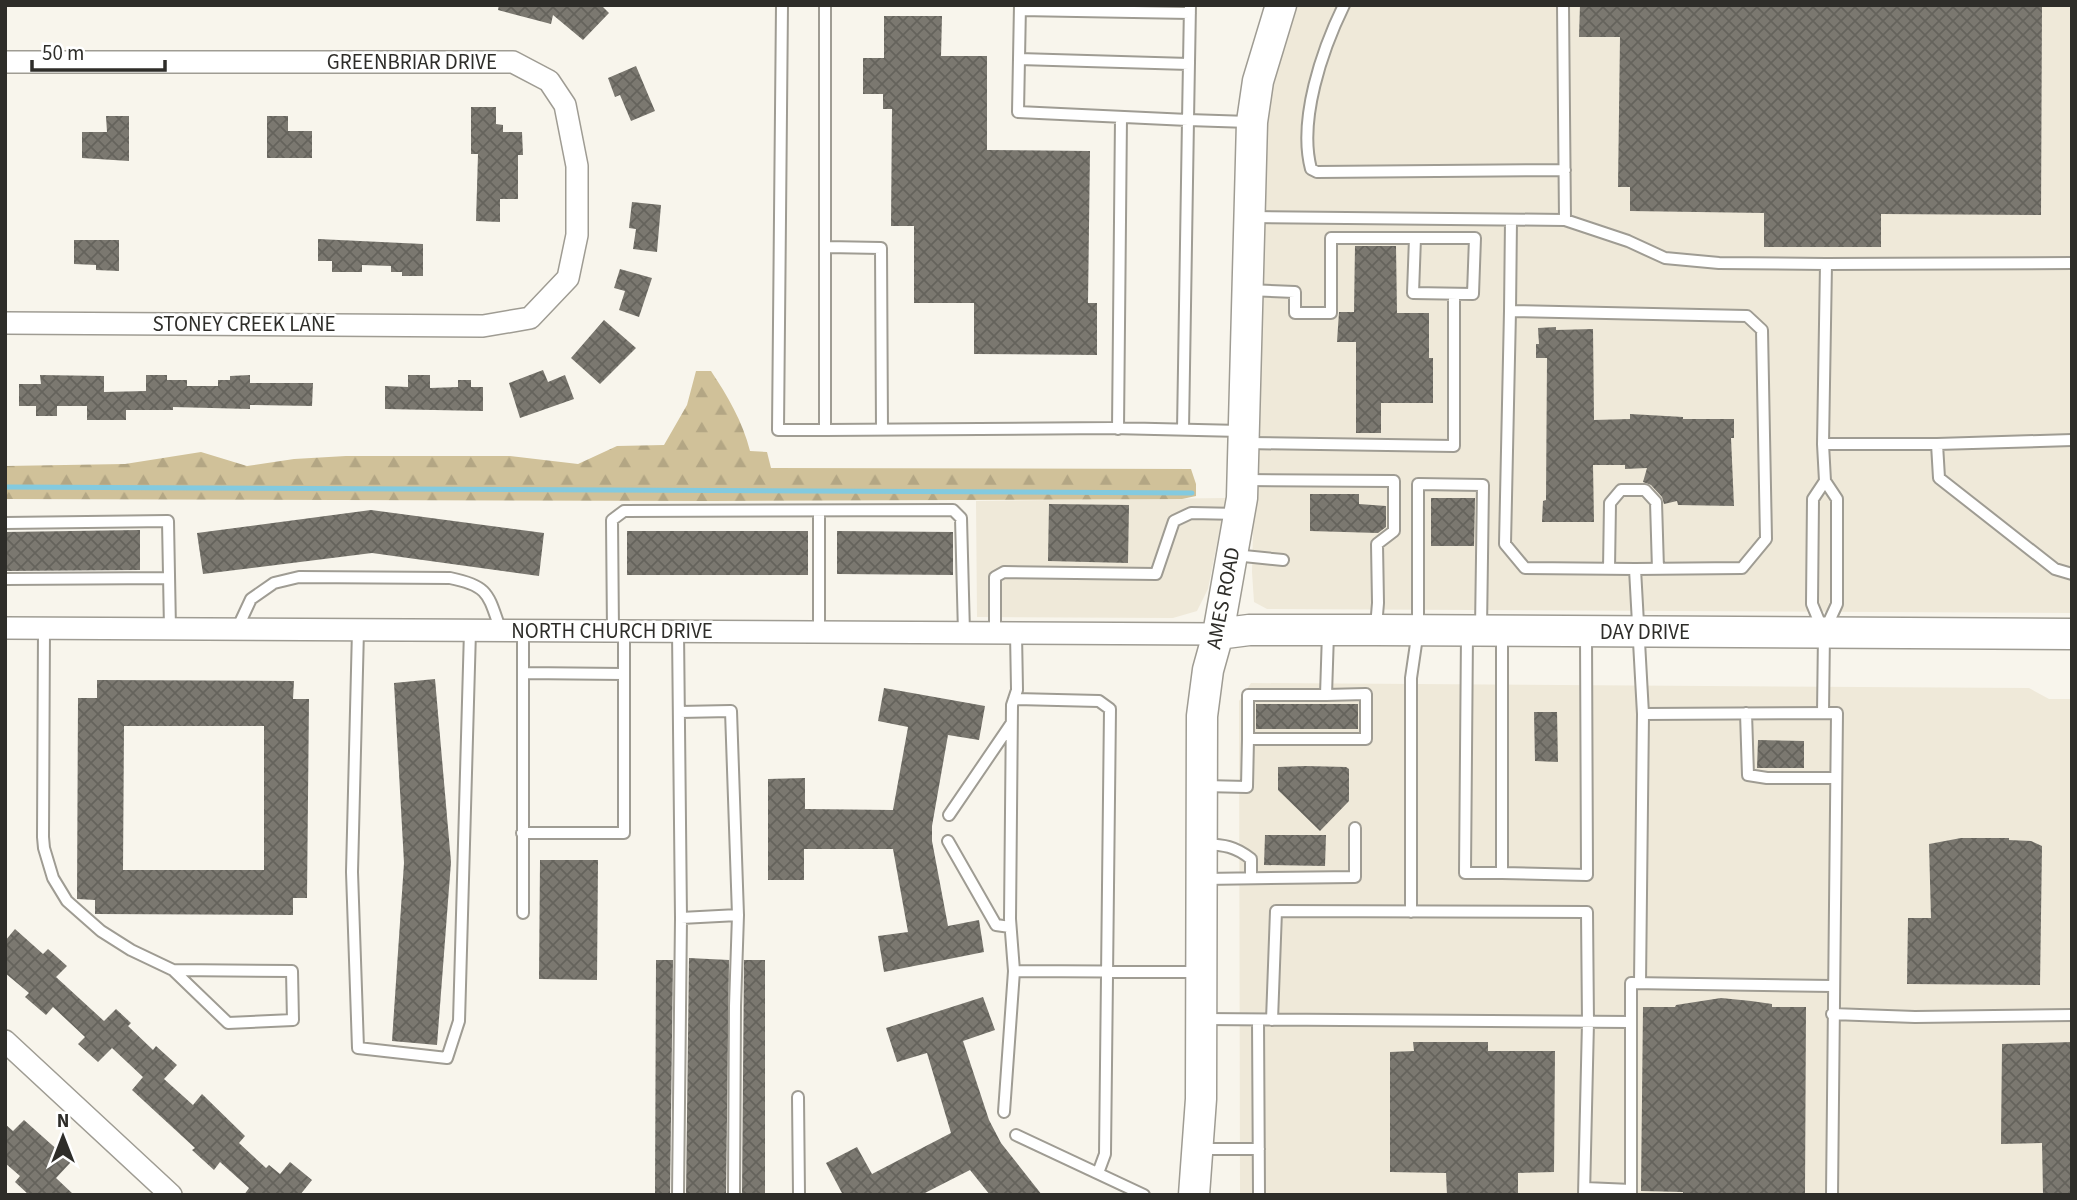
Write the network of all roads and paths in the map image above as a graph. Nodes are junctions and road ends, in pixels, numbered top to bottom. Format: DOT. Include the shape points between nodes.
graph roads {
  1 [pos="782,5"];
  2 [pos="825,5"];
  3 [pos="1281,5"];
  4 [pos="1345,5"];
  5 [pos="1563,5"];
  6 [pos="1020,7"];
  7 [pos="1190,9"];
  8 [pos="1019,59"];
  9 [pos="5,62"];
  10 [pos="1189,64"];
  11 [pos="1121,117"];
  12 [pos="1188,120"];
  13 [pos="1252,122"];
  14 [pos="1565,170"];
  15 [pos="1248,218"];
  16 [pos="1511,220"];
  17 [pos="1565,220"];
  18 [pos="1415,238"];
  19 [pos="827,247"];
  20 [pos="2072,263"];
  21 [pos="1826,264"];
  22 [pos="1247,290"];
  23 [pos="1454,294"];
  24 [pos="1510,311"];
  25 [pos="5,323"];
  26 [pos="484,326"];
  27 [pos="882,429"];
  28 [pos="1118,429"];
  29 [pos="825,430"];
  30 [pos="1183,430"];
  31 [pos="1244,437"];
  32 [pos="2072,440"];
  33 [pos="1823,444"];
  34 [pos="1937,444"];
  35 [pos="1243,480"];
  36 [pos="1825,481"];
  37 [pos="819,511"];
  38 [pos="1240,514"];
  39 [pos="5,523"];
  40 [pos="1232,555"];
  41 [pos="1283,560"];
  42 [pos="1609,569"];
  43 [pos="1635,569"];
  44 [pos="1657,569"];
  45 [pos="2072,574"];
  46 [pos="169,578"];
  47 [pos="5,579"];
  48 [pos="5,628"];
  49 [pos="44,628"];
  50 [pos="170,629"];
  51 [pos="237,629"];
  52 [pos="358,630"];
  53 [pos="1376,630"];
  54 [pos="1418,630"];
  55 [pos="470,631"];
  56 [pos="501,631"];
  57 [pos="523,631"];
  58 [pos="618,631"];
  59 [pos="678,631"];
  60 [pos="1328,631"];
  61 [pos="1483,631"];
  62 [pos="1586,631"];
  63 [pos="819,632"];
  64 [pos="1637,632"];
  65 [pos="964,633"];
  66 [pos="1006,633"];
  67 [pos="1824,633"];
  68 [pos="1219,634"];
  69 [pos="2072,634"];
  70 [pos="523,673"];
  71 [pos="624,674"];
  72 [pos="1326,695"];
  73 [pos="1014,699"];
  74 [pos="679,712"];
  75 [pos="1746,713"];
  76 [pos="1823,713"];
  77 [pos="1643,714"];
  78 [pos="1011,724"];
  79 [pos="1248,739"];
  80 [pos="1836,778"];
  81 [pos="1200,786"];
  82 [pos="949,815"];
  83 [pos="1355,828"];
  84 [pos="522,833"];
  85 [pos="948,841"];
  86 [pos="1200,844"];
  87 [pos="1502,873"];
  88 [pos="1251,878"];
  89 [pos="1200,879"];
  90 [pos="1411,912"];
  91 [pos="523,913"];
  92 [pos="738,915"];
  93 [pos="681,918"];
  94 [pos="1010,927"];
  95 [pos="173,970"];
  96 [pos="1014,971"];
  97 [pos="1108,971"];
  98 [pos="1200,972"];
  99 [pos="1640,983"];
  100 [pos="1832,986"];
  101 [pos="1832,1014"];
  102 [pos="2072,1015"];
  103 [pos="1200,1019"];
  104 [pos="1258,1020"];
  105 [pos="1272,1020"];
  106 [pos="1588,1022"];
  107 [pos="1630,1022"];
  108 [pos="5,1041"];
  109 [pos="798,1097"];
  110 [pos="1004,1112"];
  111 [pos="1016,1135"];
  112 [pos="1197,1149"];
  113 [pos="1259,1149"];
  114 [pos="1098,1173"];
  115 [pos="1585,1191"];
  116 [pos="1631,1192"];
  117 [pos="172,1195"];
  118 [pos="677,1195"];
  119 [pos="734,1195"];
  120 [pos="799,1195"];
  121 [pos="1144,1195"];
  122 [pos="1194,1195"];
  123 [pos="1259,1195"];
  124 [pos="1832,1195"];
  1 -- 29 [label="lane" via="778,430"];
  2 -- 19 [label="lane"];
  3 -- 13 [label="street, AMES ROAD" via="1258,81"];
  4 -- 14 [label="lane" via="1322,59 1309,116 1311,169"];
  5 -- 14 [label="lane"];
  6 -- 7 [label="lane"];
  6 -- 8 [label="lane"];
  7 -- 10 [label="lane"];
  8 -- 10 [label="lane"];
  8 -- 11 [label="lane" via="1018,112"];
  9 -- 26 [label="street, GREENBRIAR DRIVE" via="513,62 549,81 565,105 577,166 577,235 568,278 530,318"];
  10 -- 12 [label="lane"];
  11 -- 12 [label="lane"];
  11 -- 28 [label="lane"];
  12 -- 13 [label="lane"];
  12 -- 30 [label="lane"];
  13 -- 15 [label="street, AMES ROAD"];
  14 -- 17 [label="lane"];
  15 -- 16 [label="lane"];
  15 -- 22 [label="street, AMES ROAD"];
  16 -- 17 [label="lane"];
  16 -- 24 [label="lane"];
  17 -- 21 [label="lane" via="1665,258"];
  18 -- 22 [label="lane" via="1331,238 1331,313 1295,313 1295,292"];
  18 -- 23 [label="lane" via="1413,293"];
  18 -- 23 [label="lane" via="1475,238 1473,294"];
  19 -- 27 [label="lane" via="881,248"];
  19 -- 29 [label="lane"];
  20 -- 21 [label="lane"];
  21 -- 33 [label="lane"];
  22 -- 31 [label="street, AMES ROAD"];
  23 -- 31 [label="lane" via="1454,446"];
  24 -- 42 [label="lane" via="1505,544 1525,568"];
  24 -- 44 [label="lane" via="1746,316 1762,330 1766,539 1742,568"];
  25 -- 26 [label="street, STONEY CREEK LANE"];
  27 -- 28 [label="lane"];
  27 -- 29 [label="lane"];
  28 -- 30 [label="lane"];
  30 -- 31 [label="lane"];
  31 -- 35 [label="street, AMES ROAD"];
  32 -- 34 [label="lane"];
  33 -- 34 [label="lane"];
  33 -- 36 [label="lane"];
  34 -- 45 [label="lane" via="1939,478 2055,569"];
  35 -- 38 [label="street, AMES ROAD"];
  35 -- 53 [label="lane" via="1394,481 1394,531 1377,544"];
  36 -- 67 [label="lane" via="1813,499 1812,604"];
  36 -- 67 [label="lane" via="1837,499 1837,604"];
  37 -- 58 [label="lane" via="624,512 612,520"];
  37 -- 63 [label="lane"];
  37 -- 65 [label="lane" via="953,510 961,518"];
  38 -- 40 [label="street, AMES ROAD"];
  38 -- 66 [label="lane" via="1191,513 1174,521 1156,573 1004,572 995,577"];
  39 -- 46 [label="lane" via="168,521"];
  40 -- 41 [label="lane"];
  40 -- 68 [label="street, AMES ROAD"];
  42 -- 43 [label="lane"];
  42 -- 44 [label="lane" via="1610,503 1621,490 1645,490 1656,502"];
  43 -- 44 [label="lane"];
  43 -- 64 [label="lane"];
  46 -- 47 [label="lane"];
  46 -- 50 [label="lane"];
  48 -- 49 [label="street, NORTH CHURCH DRIVE"];
  49 -- 50 [label="street, NORTH CHURCH DRIVE"];
  49 -- 95 [label="lane" via="43,837 53,878 67,901 101,931"];
  50 -- 51 [label="street, NORTH CHURCH DRIVE"];
  51 -- 52 [label="street, NORTH CHURCH DRIVE"];
  51 -- 56 [label="lane" via="251,599 274,583 299,577 340,577 472,582 488,596"];
  52 -- 55 [label="street, NORTH CHURCH DRIVE"];
  52 -- 55 [label="lane" via="352,872 358,1048 447,1058 459,1021"];
  53 -- 54 [label="street, DAY DRIVE"];
  53 -- 60 [label="street, DAY DRIVE"];
  54 -- 61 [label="street, DAY DRIVE"];
  54 -- 61 [label="lane" via="1418,484 1483,485"];
  54 -- 90 [label="lane" via="1410,678"];
  55 -- 56 [label="street, NORTH CHURCH DRIVE"];
  56 -- 57 [label="street, NORTH CHURCH DRIVE"];
  57 -- 58 [label="street, NORTH CHURCH DRIVE"];
  57 -- 70 [label="lane"];
  58 -- 59 [label="street, NORTH CHURCH DRIVE"];
  58 -- 71 [label="lane"];
  59 -- 63 [label="street, NORTH CHURCH DRIVE"];
  59 -- 74 [label="lane"];
  60 -- 68 [label="street, DAY DRIVE"];
  60 -- 72 [label="lane"];
  61 -- 62 [label="street, DAY DRIVE"];
  61 -- 87 [label="lane"];
  61 -- 87 [label="lane" via="1465,873"];
  62 -- 64 [label="street, DAY DRIVE"];
  62 -- 87 [label="lane" via="1587,875"];
  63 -- 65 [label="street, NORTH CHURCH DRIVE"];
  64 -- 67 [label="street, DAY DRIVE"];
  64 -- 77 [label="lane"];
  65 -- 66 [label="street, NORTH CHURCH DRIVE"];
  66 -- 68 [label="street, NORTH CHURCH DRIVE"];
  66 -- 73 [label="lane" via="1017,690"];
  67 -- 69 [label="street, DAY DRIVE"];
  67 -- 76 [label="lane"];
  68 -- 81 [label="street, AMES ROAD" via="1208,670"];
  70 -- 71 [label="lane"];
  70 -- 84 [label="lane"];
  71 -- 84 [label="lane" via="624,832"];
  72 -- 79 [label="lane" via="1248,695"];
  72 -- 79 [label="lane" via="1366,694 1366,739"];
  73 -- 78 [label="lane"];
  73 -- 97 [label="lane" via="1099,701 1110,709"];
  74 -- 92 [label="lane" via="731,711"];
  74 -- 93 [label="lane"];
  75 -- 76 [label="lane"];
  75 -- 77 [label="lane"];
  75 -- 80 [label="lane" via="1748,775"];
  76 -- 80 [label="lane" via="1837,713"];
  77 -- 99 [label="lane"];
  78 -- 82 [label="lane"];
  78 -- 94 [label="lane"];
  79 -- 81 [label="lane" via="1247,787"];
  80 -- 100 [label="lane"];
  81 -- 86 [label="street, AMES ROAD"];
  83 -- 88 [label="lane" via="1355,877"];
  84 -- 91 [label="lane"];
  85 -- 94 [label="lane" via="996,925"];
  86 -- 88 [label="lane" via="1232,846 1243,852 1251,859"];
  86 -- 89 [label="street, AMES ROAD"];
  88 -- 89 [label="lane"];
  89 -- 98 [label="street, AMES ROAD"];
  90 -- 105 [label="lane" via="1276,912"];
  90 -- 106 [label="lane" via="1587,912"];
  92 -- 93 [label="lane"];
  92 -- 119 [label="lane"];
  93 -- 118 [label="lane"];
  94 -- 96 [label="lane"];
  95 -- 95 [label="lane" via="292,971 293,1020 228,1023"];
  96 -- 97 [label="lane"];
  96 -- 110 [label="lane"];
  97 -- 98 [label="lane"];
  97 -- 114 [label="lane" via="1105,1154"];
  98 -- 103 [label="street, AMES ROAD"];
  99 -- 100 [label="lane"];
  99 -- 107 [label="lane" via="1631,983"];
  100 -- 101 [label="lane"];
  101 -- 102 [label="lane"];
  101 -- 124 [label="lane"];
  103 -- 104 [label="lane"];
  103 -- 112 [label="street, AMES ROAD"];
  104 -- 105 [label="lane"];
  104 -- 113 [label="lane"];
  105 -- 106 [label="lane"];
  106 -- 107 [label="lane"];
  106 -- 115 [label="lane"];
  107 -- 116 [label="lane"];
  108 -- 117 [label="street"];
  109 -- 120 [label="lane"];
  111 -- 114 [label="lane"];
  112 -- 113 [label="lane"];
  112 -- 122 [label="street, AMES ROAD"];
  113 -- 123 [label="lane"];
  114 -- 121 [label="lane"];
  115 -- 116 [label="lane"];
}
